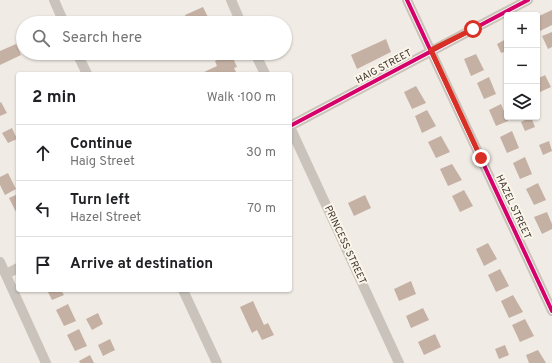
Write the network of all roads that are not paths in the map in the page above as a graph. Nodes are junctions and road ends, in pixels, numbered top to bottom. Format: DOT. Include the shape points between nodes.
graph roads {
  1 [pos="54,0"];
  2 [pos="231,0"];
  3 [pos="407,0"];
  4 [pos="528,0"];
  5 [pos="61,16"];
  6 [pos="238,16"];
  7 [pos="431,50"];
  8 [pos="80,60"];
  9 [pos="258,60"];
  10 [pos="86,72"];
  11 [pos="264,72"];
  12 [pos="292,125"];
  13 [pos="292,130"];
  14 [pos="0,262"];
  15 [pos="16,269"];
  16 [pos="6,274"];
  17 [pos="185,292"];
  18 [pos="552,312"];
  19 [pos="46,363"];
  20 [pos="217,363"];
  21 [pos="399,363"];
  1 -- 5 [label="street"];
  2 -- 6 [label="street"];
  3 -- 7 [label="street, HAZEL STREET"];
  4 -- 7 [label="street, HAIG STREET"];
  7 -- 12 [label="street, HAIG STREET"];
  7 -- 18 [label="street, HAZEL STREET"];
  8 -- 10 [label="street"];
  9 -- 11 [label="street"];
  13 -- 21 [label="street, PRINCESS STREET"];
  14 -- 16 [label="street"];
  15 -- 16 [label="street"];
  16 -- 19 [label="street"];
  17 -- 20 [label="street"];
}
